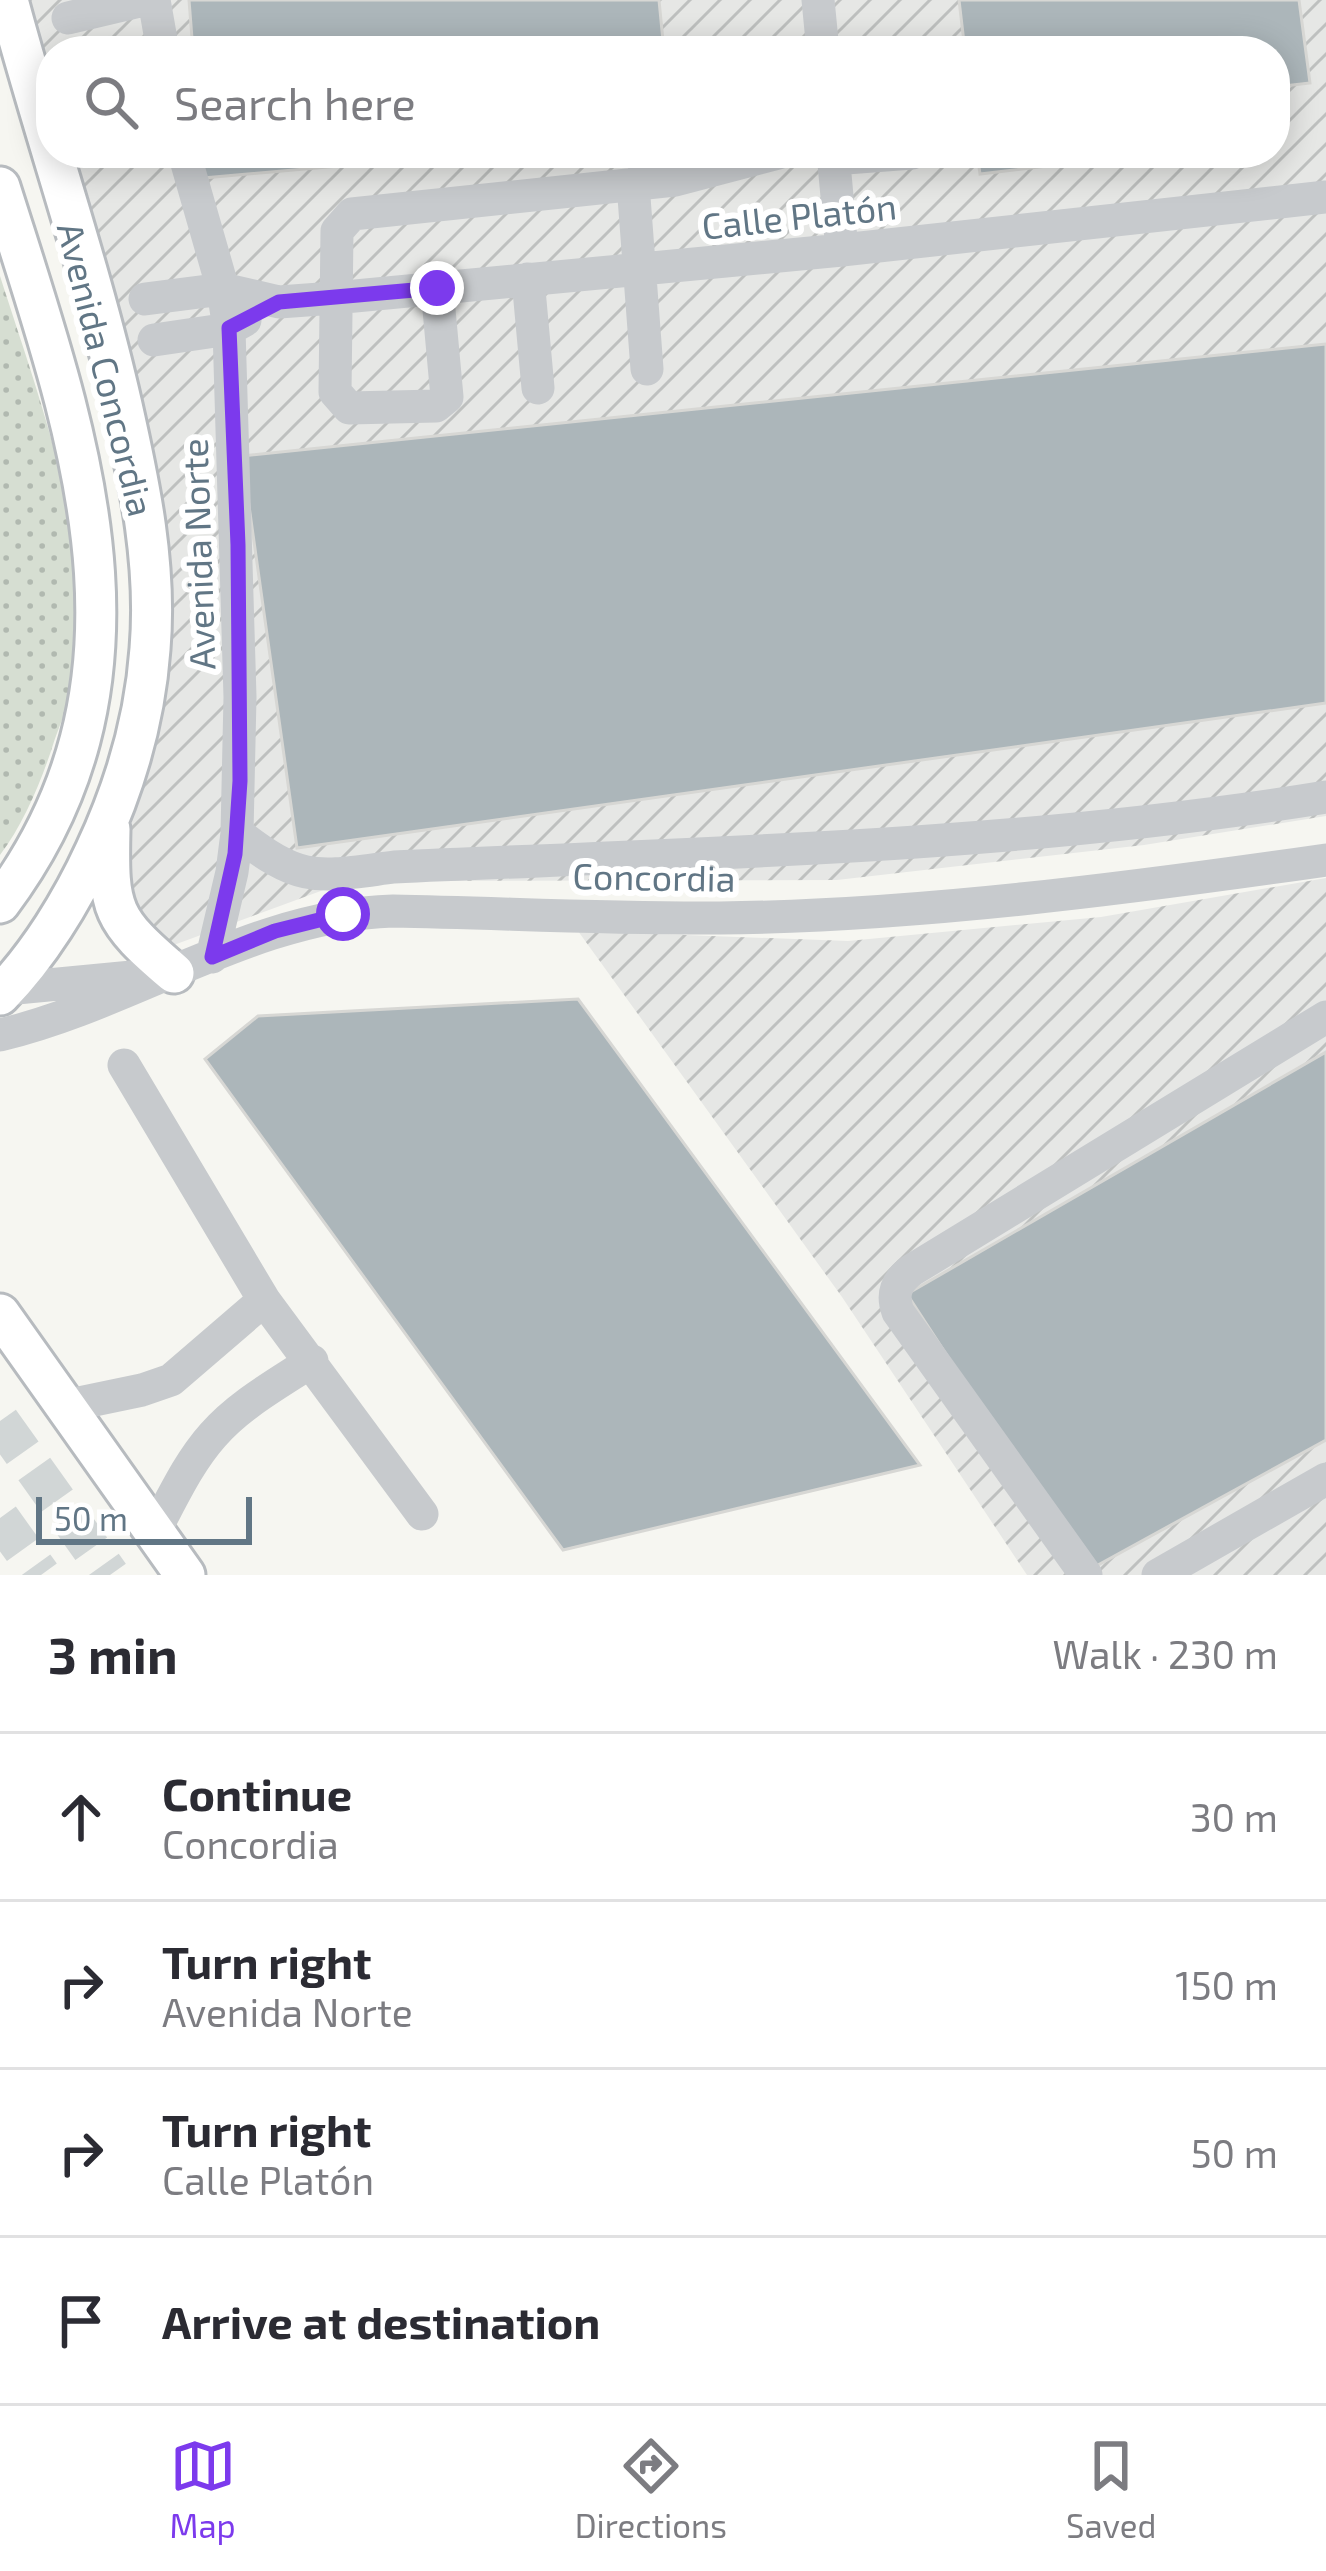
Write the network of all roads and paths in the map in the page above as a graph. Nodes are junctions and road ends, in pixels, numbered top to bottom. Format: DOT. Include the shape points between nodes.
graph roads {
  1 [pos="8,0"];
  2 [pos="144,0"];
  3 [pos="154,0"];
  4 [pos="818,0"];
  5 [pos="70,23"];
  6 [pos="160,36"];
  7 [pos="822,36"];
  8 [pos="36,97"];
  9 [pos="57,168"];
  10 [pos="188,168"];
  11 [pos="725,168"];
  12 [pos="834,168"];
  13 [pos="633,184"];
  14 [pos="0,187"];
  15 [pos="1326,197"];
  16 [pos="842,250"];
  17 [pos="639,269"];
  18 [pos="528,279"];
  19 [pos="437,288"];
  20 [pos="223,289"];
  21 [pos="334,298"];
  22 [pos="145,299"];
  23 [pos="279,302"];
  24 [pos="229,328"];
  25 [pos="154,340"];
  26 [pos="647,369"];
  27 [pos="538,388"];
  28 [pos="1326,796"];
  29 [pos="111,817"];
  30 [pos="237,833"];
  31 [pos="1326,860"];
  32 [pos="5,893"];
  33 [pos="212,957"];
  34 [pos="169,975"];
  35 [pos="3,992"];
  36 [pos="1326,1017"];
  37 [pos="0,1035"];
  38 [pos="124,1065"];
  39 [pos="264,1300"];
  40 [pos="0,1314"];
  41 [pos="312,1361"];
  42 [pos="65,1406"];
  43 [pos="1326,1479"];
  44 [pos="422,1514"];
  45 [pos="154,1532"];
  46 [pos="185,1575"];
  47 [pos="1086,1575"];
  48 [pos="1158,1575"];
  1 -- 8 [label="main road, Avenida Concordia"];
  2 -- 5 [label="street"];
  3 -- 6 [label="street"];
  4 -- 7 [label="street"];
  9 -- 29 [label="main road, Avenida Concordia" via="110,352 148,546 150,650 135,745"];
  10 -- 20 [label="street, Avenida Norte"];
  11 -- 13 [label="street"];
  12 -- 16 [label="street"];
  13 -- 17 [label="street"];
  13 -- 21 [label="street" via="352,214 338,231"];
  14 -- 32 [label="main road, Avenida Concordia" via="70,412 96,571 85,716 52,822"];
  15 -- 16 [label="street, Calle Platón"];
  16 -- 17 [label="street, Calle Platón"];
  17 -- 18 [label="street, Calle Platón"];
  17 -- 26 [label="street"];
  18 -- 19 [label="street, Calle Platón"];
  18 -- 27 [label="street"];
  19 -- 21 [label="street, Calle Platón"];
  19 -- 21 [label="street" via="447,397 436,406 349,408 334,392"];
  20 -- 22 [label="street, Calle Platón"];
  20 -- 23 [label="street, Calle Platón"];
  20 -- 24 [label="street, Avenida Norte"];
  21 -- 23 [label="street, Calle Platón"];
  23 -- 24 [label="street, Calle Platón"];
  24 -- 25 [label="street, Calle Platón"];
  24 -- 30 [label="street, Avenida Norte"];
  28 -- 30 [label="street" via="1053,833 329,875 275,863"];
  29 -- 34 [label="main road" via="115,913"];
  29 -- 35 [label="main road, Avenida Concordia" via="67,905"];
  30 -- 33 [label="street, Avenida Norte"];
  31 -- 33 [label="street, Concordia" via="785,915 365,912 275,931"];
  33 -- 34 [label="street, Concordia"];
  34 -- 35 [label="street"];
  34 -- 37 [label="street, Concordia"];
  36 -- 47 [label="street" via="898,1284 898,1312"];
  38 -- 39 [label="street"];
  39 -- 41 [label="street"];
  39 -- 42 [label="street" via="171,1380"];
  40 -- 42 [label="main road"];
  41 -- 44 [label="street"];
  41 -- 45 [label="street" via="214,1433"];
  42 -- 45 [label="main road"];
  43 -- 48 [label="street"];
  45 -- 46 [label="main road"];
}
